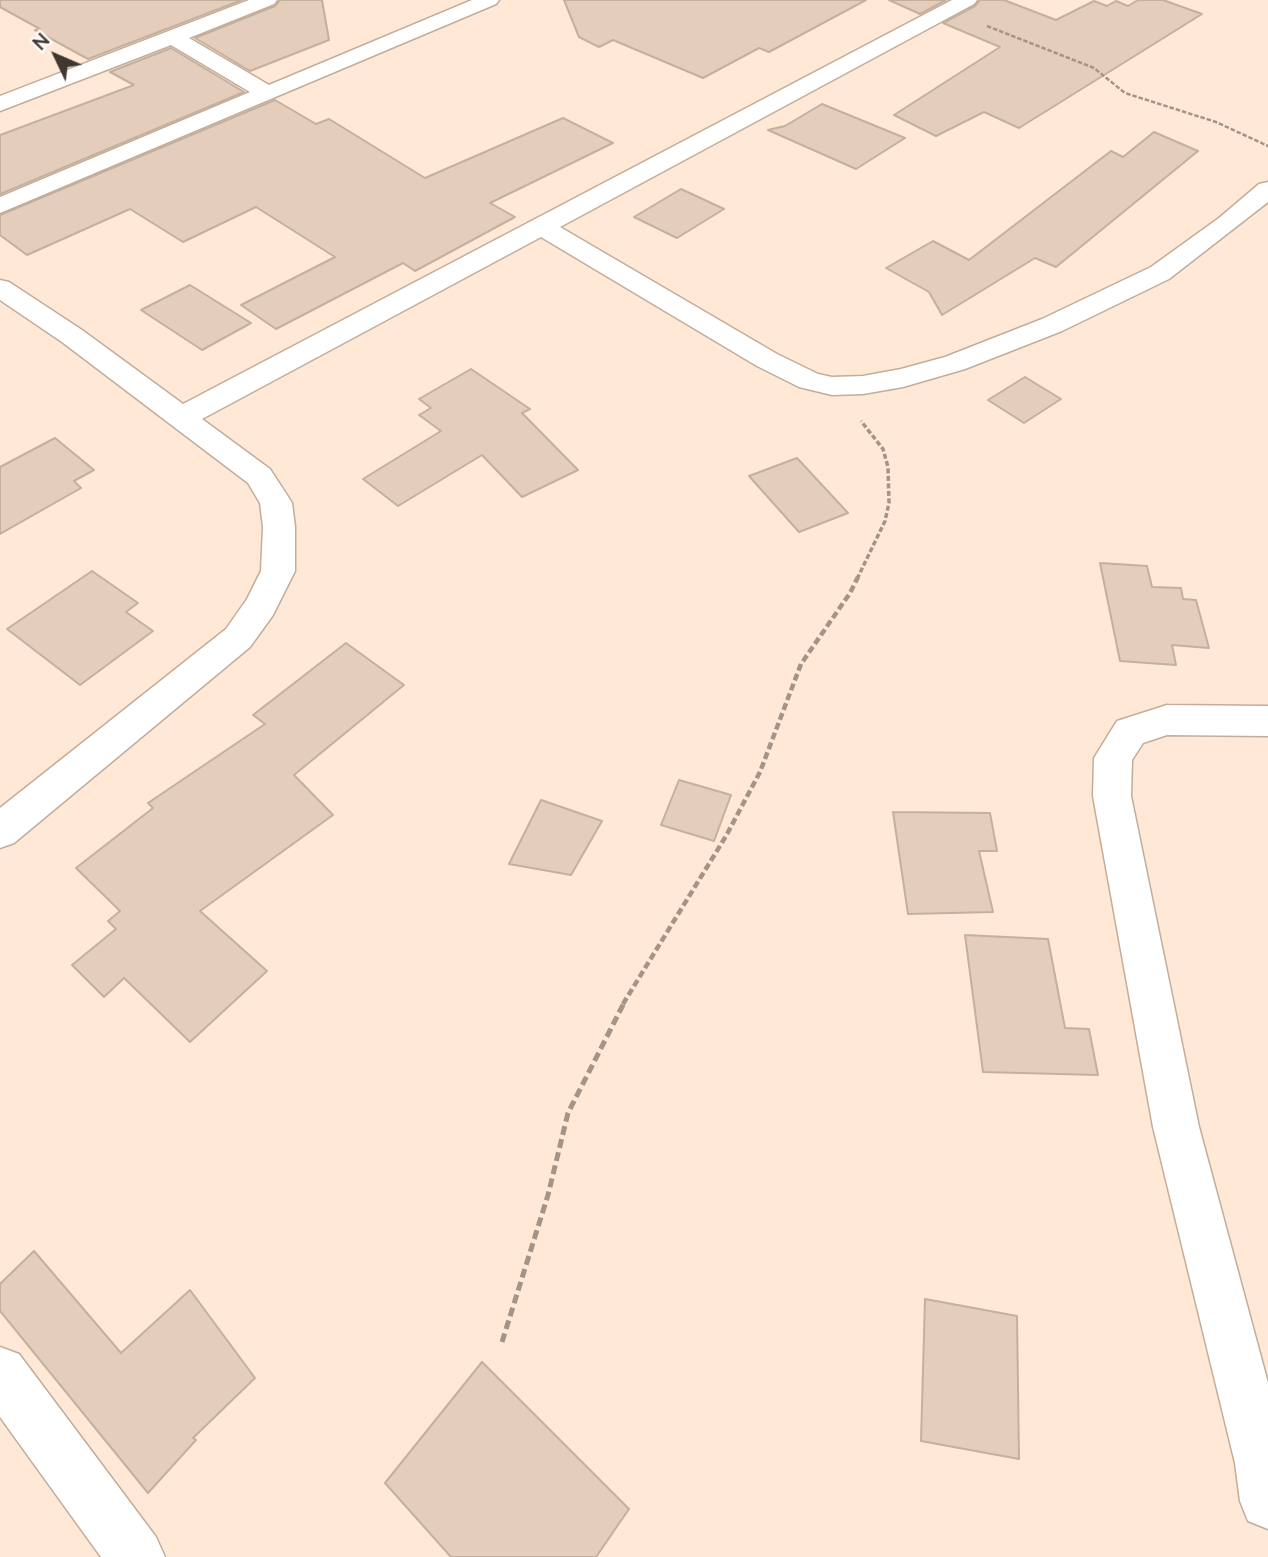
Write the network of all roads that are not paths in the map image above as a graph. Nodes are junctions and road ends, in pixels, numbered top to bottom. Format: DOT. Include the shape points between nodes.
graph roads {
  1 [pos="267,0"];
  2 [pos="489,0"];
  3 [pos="957,5"];
  4 [pos="454,6"];
  5 [pos="175,38"];
  6 [pos="267,93"];
  7 [pos="0,104"];
  8 [pos="1268,189"];
  9 [pos="0,206"];
  10 [pos="539,225"];
  11 [pos="0,288"];
  12 [pos="180,418"];
  13 [pos="1268,721"];
  14 [pos="0,831"];
  15 [pos="0,1373"];
  16 [pos="1266,1475"];
  17 [pos="136,1557"];
  1 -- 5 [label="street"];
  2 -- 4 [label="street"];
  3 -- 10 [label="street"];
  4 -- 6 [label="street"];
  5 -- 6 [label="street"];
  5 -- 7 [label="street" via="130,51"];
  6 -- 9 [label="street"];
  8 -- 10 [label="street" via="1160,273 955,363 863,385 809,381"];
  10 -- 12 [label="street"];
  11 -- 12 [label="street"];
  12 -- 14 [label="street" via="259,476 276,503 278,571 238,638"];
  13 -- 16 [label="street" via="1167,720 1130,732 1113,758 1112,796 1176,1127"];
  15 -- 17 [label="street"];
}
